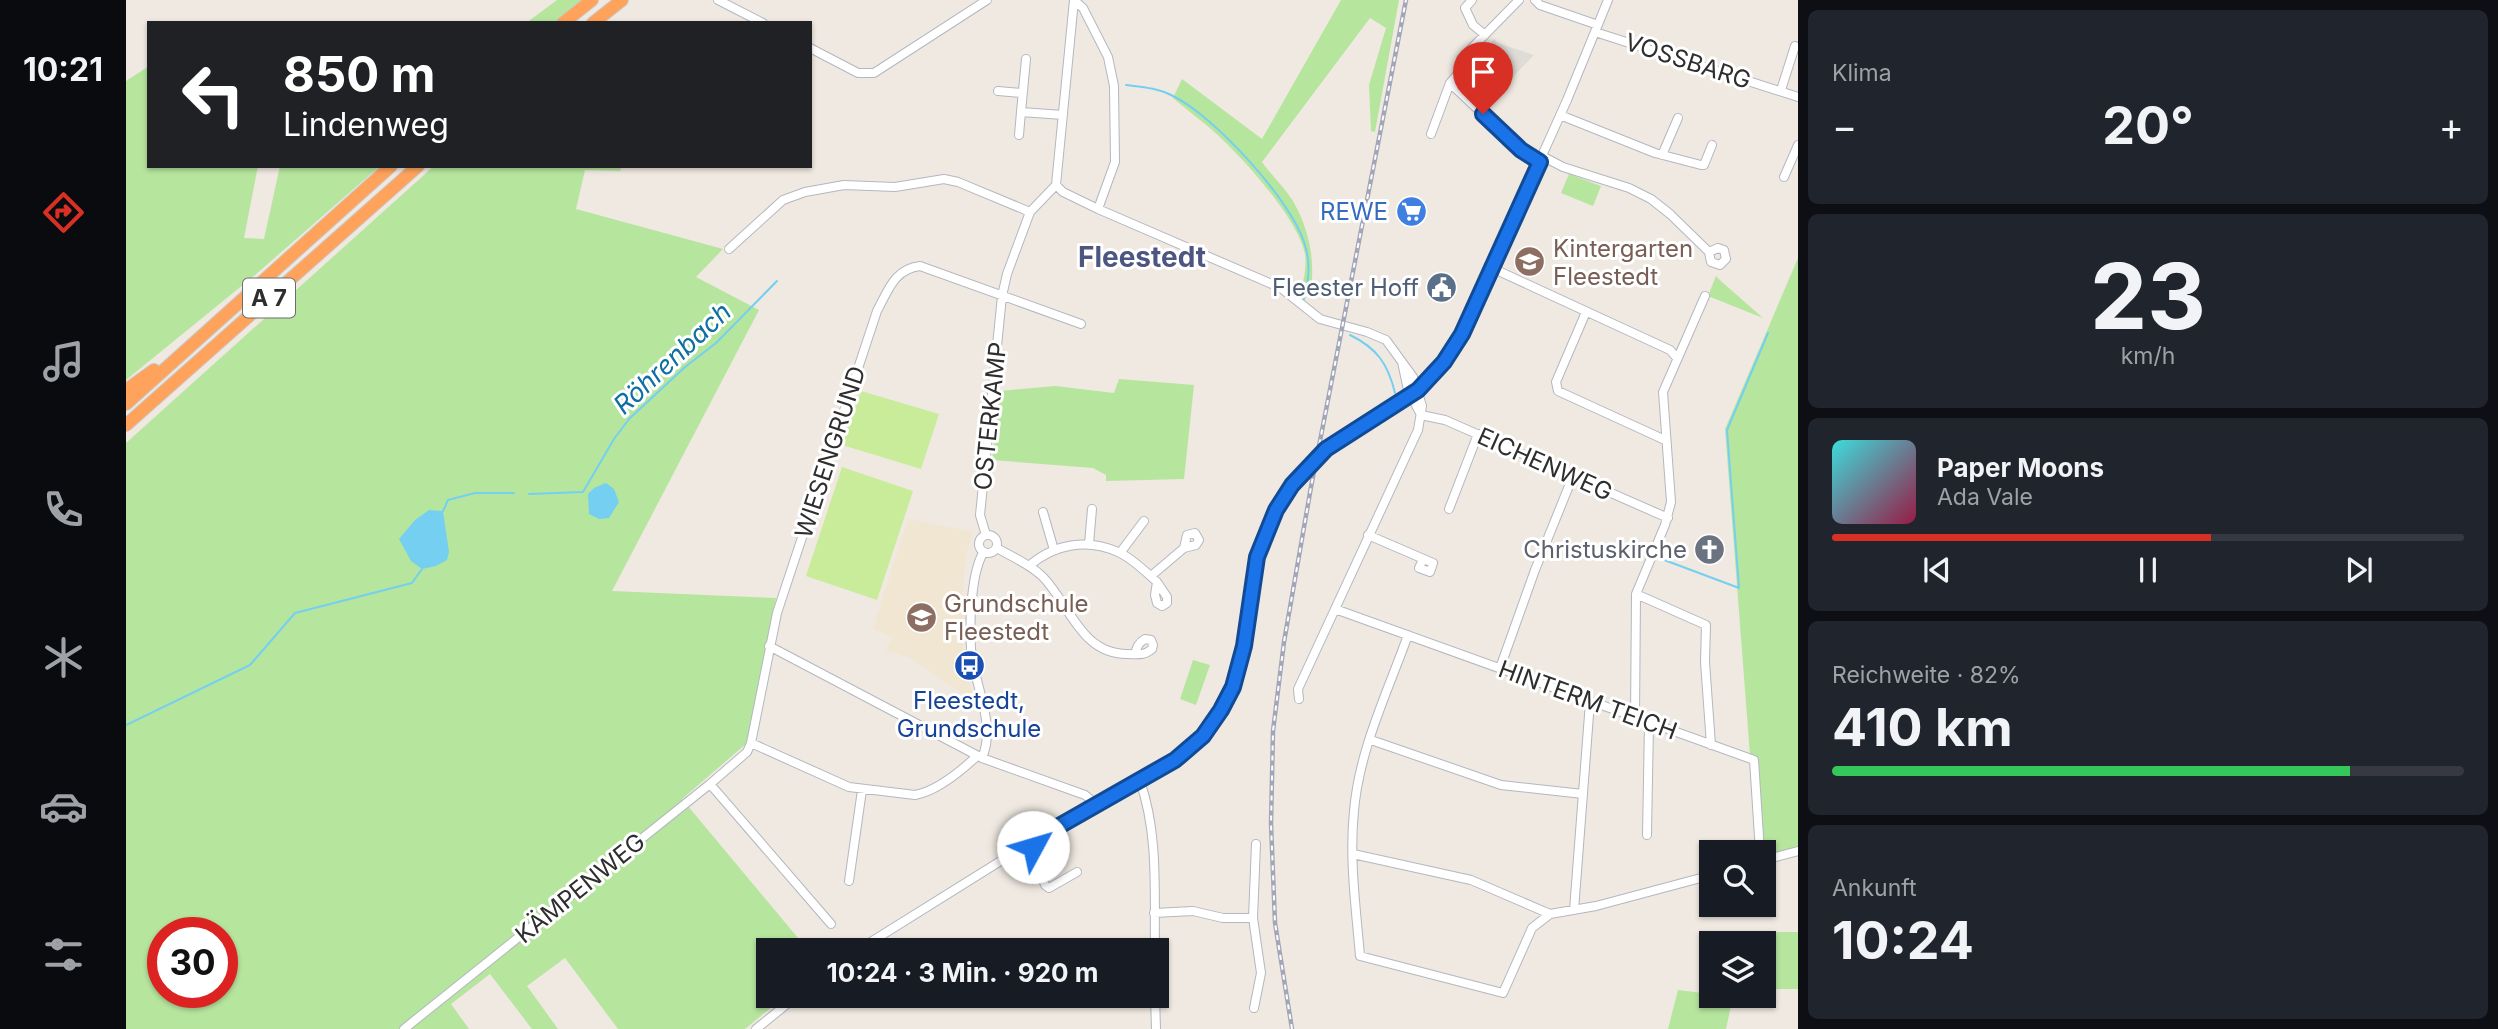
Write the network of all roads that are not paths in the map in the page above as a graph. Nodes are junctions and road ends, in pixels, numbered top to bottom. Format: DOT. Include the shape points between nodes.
graph roads {
  1 [pos="592,0"];
  2 [pos="622,0"];
  3 [pos="718,0"];
  4 [pos="987,0"];
  5 [pos="1074,0"];
  6 [pos="1472,0"];
  7 [pos="1519,0"];
  8 [pos="1535,0"];
  9 [pos="1608,0"];
  10 [pos="566,21"];
  11 [pos="596,21"];
  12 [pos="759,21"];
  13 [pos="1597,28"];
  14 [pos="1485,35"];
  15 [pos="1796,46"];
  16 [pos="812,49"];
  17 [pos="1026,59"];
  18 [pos="1450,83"];
  19 [pos="1781,90"];
  20 [pos="998,91"];
  21 [pos="1022,93"];
  22 [pos="1798,97"];
  23 [pos="1021,112"];
  24 [pos="1560,115"];
  25 [pos="1063,116"];
  26 [pos="1678,118"];
  27 [pos="1431,134"];
  28 [pos="1019,135"];
  29 [pos="1712,145"];
  30 [pos="1798,145"];
  31 [pos="1662,155"];
  32 [pos="1541,159"];
  33 [pos="389,168"];
  34 [pos="416,168"];
  35 [pos="1784,177"];
  36 [pos="1056,185"];
  37 [pos="1098,209"];
  38 [pos="1030,212"];
  39 [pos="729,249"];
  40 [pos="1709,252"];
  41 [pos="1492,268"];
  42 [pos="1002,296"];
  43 [pos="1705,296"];
  44 [pos="1586,312"];
  45 [pos="1081,324"];
  46 [pos="1677,358"];
  47 [pos="173,362"];
  48 [pos="126,390"];
  49 [pos="1414,392"];
  50 [pos="126,404"];
  51 [pos="1421,415"];
  52 [pos="126,425"];
  53 [pos="1478,435"];
  54 [pos="1665,440"];
  55 [pos="1573,476"];
  56 [pos="1092,509"];
  57 [pos="1449,509"];
  58 [pos="1043,512"];
  59 [pos="1668,518"];
  60 [pos="1144,521"];
  61 [pos="986,535"];
  62 [pos="1368,535"];
  63 [pos="1089,544"];
  64 [pos="997,548"];
  65 [pos="1184,548"];
  66 [pos="1054,550"];
  67 [pos="983,552"];
  68 [pos="1120,553"];
  69 [pos="1423,559"];
  70 [pos="1030,566"];
  71 [pos="1636,594"];
  72 [pos="1335,608"];
  73 [pos="1408,635"];
  74 [pos="769,646"];
  75 [pos="1135,654"];
  76 [pos="1500,668"];
  77 [pos="1299,699"];
  78 [pos="1590,702"];
  79 [pos="1635,718"];
  80 [pos="1649,723"];
  81 [pos="1370,740"];
  82 [pos="751,743"];
  83 [pos="1711,745"];
  84 [pos="979,757"];
  85 [pos="1140,781"];
  86 [pos="710,784"];
  87 [pos="862,790"];
  88 [pos="1583,794"];
  89 [pos="1097,805"];
  90 [pos="1647,835"];
  91 [pos="1759,840"];
  92 [pos="1031,842"];
  93 [pos="1256,844"];
  94 [pos="1798,851"];
  95 [pos="1353,854"];
  96 [pos="1776,857"];
  97 [pos="1077,872"];
  98 [pos="1699,878"];
  99 [pos="849,881"];
  100 [pos="1574,909"];
  101 [pos="1154,913"];
  102 [pos="1550,914"];
  103 [pos="1253,918"];
  104 [pos="831,924"];
  105 [pos="877,938"];
  106 [pos="1155,938"];
  107 [pos="782,1008"];
  108 [pos="1156,1008"];
  109 [pos="1254,1008"];
  110 [pos="404,1029"];
  111 [pos="756,1029"];
  112 [pos="1156,1029"];
  1 -- 10 [label="highway"];
  2 -- 11 [label="highway"];
  3 -- 12 [label="street"];
  4 -- 16 [label="street" via="874,73 858,73"];
  5 -- 25 [label="street"];
  5 -- 37 [label="street" via="1083,8 1108,57 1114,86 1115,162"];
  6 -- 14 [label="street" via="1465,8 1469,19"];
  7 -- 14 [label="street"];
  8 -- 13 [label="street, VOSSBARG"];
  9 -- 13 [label="street"];
  13 -- 19 [label="street, VOSSBARG"];
  13 -- 24 [label="street"];
  14 -- 18 [label="street" via="1461,59 1462,69"];
  15 -- 19 [label="street, VOSSBARG"];
  17 -- 21 [label="street"];
  18 -- 27 [label="street"];
  18 -- 32 [label="street" via="1521,150"];
  19 -- 22 [label="street, VOSSBARG"];
  20 -- 21 [label="street"];
  21 -- 23 [label="street"];
  23 -- 25 [label="street"];
  23 -- 28 [label="street"];
  24 -- 31 [label="street"];
  24 -- 32 [label="street"];
  25 -- 36 [label="street"];
  26 -- 31 [label="street"];
  29 -- 31 [label="street" via="1704,165"];
  30 -- 35 [label="street"];
  32 -- 40 [label="street" via="1629,188 1655,202"];
  32 -- 41 [label="street"];
  33 -- 47 [label="highway, A 7"];
  34 -- 52 [label="highway, A 7"];
  36 -- 37 [label="street"];
  36 -- 38 [label="street, OSTERKAMP"];
  37 -- 49 [label="street" via="1265,280 1320,319 1377,335 1408,368"];
  38 -- 39 [label="street" via="944,179 895,187 844,185 783,200"];
  38 -- 42 [label="street, OSTERKAMP"];
  41 -- 44 [label="street"];
  41 -- 49 [label="street" via="1452,351"];
  42 -- 45 [label="street"];
  42 -- 61 [label="street, OSTERKAMP" via="980,515"];
  42 -- 74 [label="street, WIESENGRUND" via="920,266 897,275 877,311"];
  43 -- 46 [label="street"];
  44 -- 46 [label="street" via="1670,350"];
  44 -- 54 [label="street" via="1556,382 1558,391"];
  46 -- 54 [label="street" via="1663,392"];
  47 -- 48 [label="highway"];
  47 -- 50 [label="highway, A 7"];
  49 -- 51 [label="street" via="1422,406"];
  49 -- 85 [label="street" via="1326,449 1292,485 1257,557 1233,687 1203,736"];
  51 -- 53 [label="street, EICHENWEG"];
  51 -- 62 [label="street"];
  53 -- 55 [label="street, EICHENWEG"];
  53 -- 57 [label="street"];
  54 -- 59 [label="street" via="1671,502"];
  55 -- 59 [label="street, EICHENWEG"];
  55 -- 76 [label="street"];
  56 -- 63 [label="street"];
  58 -- 66 [label="street"];
  59 -- 71 [label="street"];
  60 -- 68 [label="street"];
  61 -- 64 [label="street" via="994,537"];
  61 -- 67 [label="street, OSTERKAMP" via="979,543"];
  62 -- 69 [label="street"];
  62 -- 72 [label="street"];
  63 -- 66 [label="street"];
  63 -- 68 [label="street"];
  64 -- 67 [label="street"];
  64 -- 70 [label="street"];
  65 -- 68 [label="street" via="1154,579"];
  66 -- 70 [label="street"];
  67 -- 84 [label="street, OSTERKAMP" via="975,571 970,638 985,708 986,750"];
  70 -- 75 [label="street" via="1094,645 1117,654"];
  71 -- 79 [label="street"];
  71 -- 83 [label="street" via="1706,625"];
  72 -- 73 [label="street, HINTERM TEICH"];
  72 -- 77 [label="street" via="1298,690"];
  73 -- 76 [label="street, HINTERM TEICH"];
  73 -- 81 [label="street"];
  74 -- 82 [label="street, WIESENGRUND"];
  74 -- 84 [label="street"];
  76 -- 78 [label="street, HINTERM TEICH"];
  78 -- 79 [label="street, HINTERM TEICH"];
  78 -- 88 [label="street"];
  79 -- 80 [label="street, HINTERM TEICH"];
  80 -- 83 [label="street, HINTERM TEICH"];
  80 -- 90 [label="street"];
  81 -- 88 [label="street" via="1502,785"];
  81 -- 95 [label="street" via="1354,810"];
  82 -- 86 [label="street, KÄMPENWEG" via="747,752"];
  82 -- 87 [label="street"];
  83 -- 91 [label="street, HINTERM TEICH" via="1754,760"];
  84 -- 87 [label="street" via="925,793"];
  84 -- 89 [label="street" via="1085,795"];
  85 -- 89 [label="street"];
  85 -- 101 [label="street" via="1154,856"];
  86 -- 104 [label="street"];
  86 -- 110 [label="street, KÄMPENWEG"];
  87 -- 99 [label="street"];
  88 -- 100 [label="street"];
  89 -- 92 [label="street"];
  92 -- 97 [label="street" via="1049,888"];
  92 -- 105 [label="street"];
  93 -- 103 [label="street"];
  94 -- 96 [label="street"];
  95 -- 102 [label="street" via="1471,880"];
  95 -- 102 [label="street" via="1360,956 1503,993 1532,928"];
  98 -- 100 [label="street"];
  100 -- 102 [label="street"];
  101 -- 103 [label="street" via="1193,911"];
  101 -- 106 [label="street"];
  103 -- 109 [label="street" via="1261,973"];
  107 -- 111 [label="street"];
  108 -- 112 [label="street"];
}
